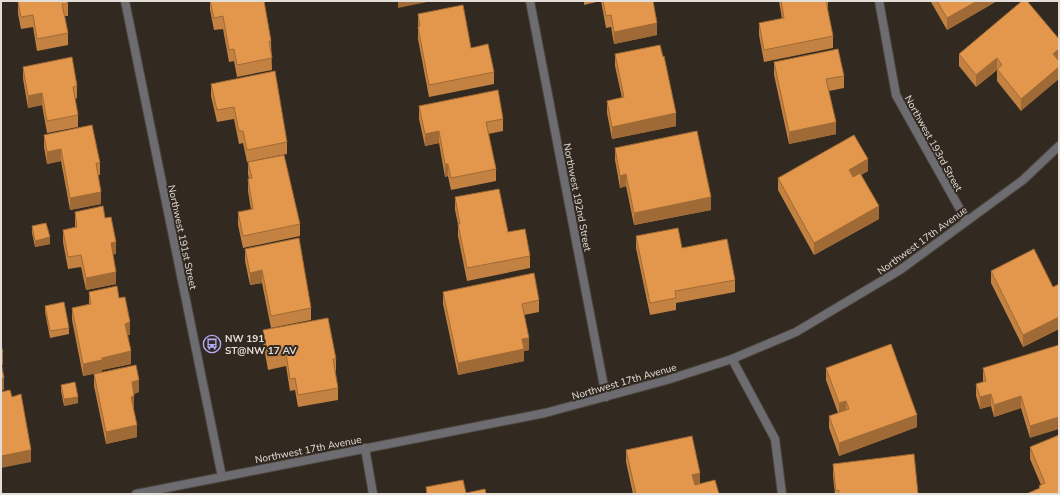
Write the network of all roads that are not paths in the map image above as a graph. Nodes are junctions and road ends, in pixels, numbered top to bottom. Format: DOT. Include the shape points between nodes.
graph roads {
  1 [pos="125,1"];
  2 [pos="530,1"];
  3 [pos="879,1"];
  4 [pos="1059,146"];
  5 [pos="966,220"];
  6 [pos="732,359"];
  7 [pos="606,397"];
  8 [pos="365,448"];
  9 [pos="222,477"];
  10 [pos="136,494"];
  11 [pos="373,494"];
  12 [pos="782,494"];
  1 -- 9 [label="street, Northwest 191st Street"];
  2 -- 7 [label="street, Northwest 192nd Street"];
  3 -- 5 [label="street, Northwest 193rd Street" via="896,95"];
  4 -- 5 [label="street, Northwest 17th Avenue" via="1023,180"];
  5 -- 6 [label="street, Northwest 17th Avenue" via="900,270 796,332"];
  6 -- 7 [label="street, Northwest 17th Avenue"];
  6 -- 12 [label="street" via="775,439"];
  7 -- 8 [label="street, Northwest 17th Avenue" via="545,413"];
  8 -- 9 [label="street, Northwest 17th Avenue"];
  8 -- 11 [label="street"];
  9 -- 10 [label="street, Northwest 17th Avenue"];
}
